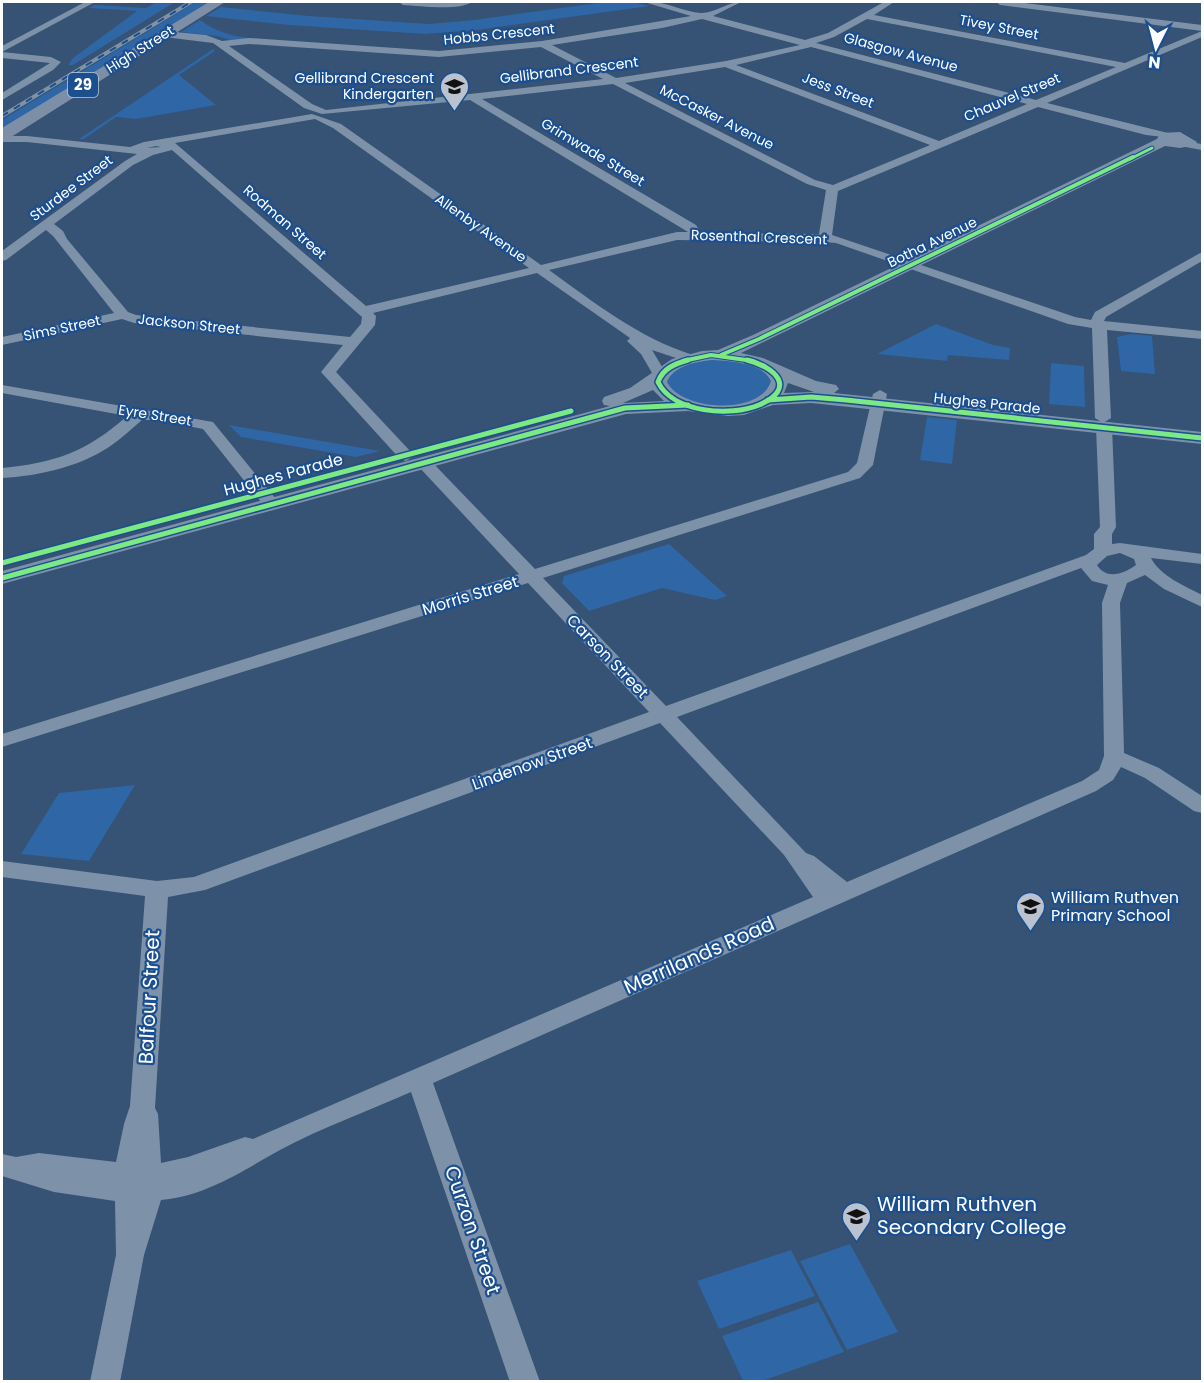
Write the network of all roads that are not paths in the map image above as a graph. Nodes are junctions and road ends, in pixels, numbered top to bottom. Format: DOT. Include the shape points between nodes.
graph roads {
  1 [pos="91,2"];
  2 [pos="218,2"];
  3 [pos="403,2"];
  4 [pos="468,2"];
  5 [pos="648,2"];
  6 [pos="737,2"];
  7 [pos="890,2"];
  8 [pos="1000,2"];
  9 [pos="705,16"];
  10 [pos="866,16"];
  11 [pos="1203,28"];
  12 [pos="164,34"];
  13 [pos="1203,34"];
  14 [pos="542,44"];
  15 [pos="811,44"];
  16 [pos="222,45"];
  17 [pos="2,49"];
  18 [pos="2,55"];
  19 [pos="726,64"];
  20 [pos="1126,66"];
  21 [pos="614,81"];
  22 [pos="2,97"];
  23 [pos="472,97"];
  24 [pos="1038,103"];
  25 [pos="321,115"];
  26 [pos="201,135"];
  27 [pos="2,136"];
  28 [pos="1184,139"];
  29 [pos="938,144"];
  30 [pos="150,150"];
  31 [pos="834,189"];
  32 [pos="47,225"];
  33 [pos="32,235"];
  34 [pos="696,235"];
  35 [pos="825,238"];
  36 [pos="61,240"];
  37 [pos="1203,256"];
  38 [pos="2,257"];
  39 [pos="916,267"];
  40 [pos="539,270"];
  41 [pos="826,310"];
  42 [pos="365,312"];
  43 [pos="123,315"];
  44 [pos="1098,325"];
  45 [pos="1203,335"];
  46 [pos="2,341"];
  47 [pos="353,342"];
  48 [pos="654,350"];
  49 [pos="721,355"];
  50 [pos="688,358"];
  51 [pos="754,360"];
  52 [pos="773,370"];
  53 [pos="660,376"];
  54 [pos="2,389"];
  55 [pos="879,399"];
  56 [pos="768,400"];
  57 [pos="688,405"];
  58 [pos="138,415"];
  59 [pos="1103,423"];
  60 [pos="1203,429"];
  61 [pos="1203,438"];
  62 [pos="415,459"];
  63 [pos="2,473"];
  64 [pos="268,498"];
  65 [pos="1108,527"];
  66 [pos="1129,550"];
  67 [pos="1180,556"];
  68 [pos="1203,559"];
  69 [pos="2,563"];
  70 [pos="1096,565"];
  71 [pos="1135,571"];
  72 [pos="531,576"];
  73 [pos="2,578"];
  74 [pos="1203,602"];
  75 [pos="1110,603"];
  76 [pos="664,714"];
  77 [pos="2,741"];
  78 [pos="1114,756"];
  79 [pos="1203,806"];
  80 [pos="2,869"];
  81 [pos="157,889"];
  82 [pos="836,896"];
  83 [pos="419,1078"];
  84 [pos="5,1166"];
  85 [pos="139,1183"];
  86 [pos="105,1382"];
  87 [pos="525,1382"];
  1 -- 17 [label="street"];
  2 -- 12 [label="main road, High Street / 29"];
  3 -- 4 [label="street"];
  5 -- 9 [label="street, Glasgow Avenue"];
  6 -- 9 [label="street, Hobbs Crescent"];
  7 -- 10 [label="street, Gellibrand Crescent"];
  8 -- 11 [label="street"];
  9 -- 14 [label="street, Hobbs Crescent"];
  9 -- 15 [label="street, Glasgow Avenue"];
  10 -- 15 [label="street, Gellibrand Crescent"];
  10 -- 20 [label="street, Tivey Street"];
  12 -- 16 [label="street, Allenby Avenue" via="206,38"];
  12 -- 27 [label="main road, High Street / 29"];
  13 -- 20 [label="street, Chauvel Street"];
  14 -- 16 [label="street, Hobbs Crescent" via="420,54 260,42"];
  14 -- 21 [label="street, McCasker Avenue"];
  15 -- 19 [label="street, Gellibrand Crescent"];
  15 -- 24 [label="street, Glasgow Avenue"];
  16 -- 25 [label="street, Allenby Avenue"];
  18 -- 22 [label="street" via="55,61"];
  19 -- 21 [label="street, Gellibrand Crescent"];
  19 -- 29 [label="street, Jess Street"];
  20 -- 24 [label="street, Chauvel Street"];
  21 -- 23 [label="street, Gellibrand Crescent"];
  21 -- 31 [label="street, McCasker Avenue" via="811,182"];
  23 -- 25 [label="street, Gellibrand Crescent"];
  23 -- 34 [label="street, Grimwade Street" via="692,228"];
  24 -- 28 [label="street, Glasgow Avenue"];
  24 -- 29 [label="street, Chauvel Street"];
  25 -- 26 [label="street, Gellibrand Crescent"];
  25 -- 40 [label="street, Allenby Avenue"];
  26 -- 30 [label="street, Gellibrand Crescent"];
  26 -- 30 [label="street, Gellibrand Crescent"];
  27 -- 30 [label="street, Gellibrand Crescent"];
  28 -- 39 [label="street, Botha Avenue"];
  29 -- 31 [label="street, Chauvel Street"];
  30 -- 32 [label="street, Sturdee Street"];
  30 -- 42 [label="street, Rodman Street" via="187,155"];
  31 -- 35 [label="street"];
  32 -- 33 [label="street, Sturdee Street"];
  32 -- 36 [label="street, Jackson Street"];
  33 -- 36 [label="street"];
  33 -- 38 [label="street, Sturdee Street"];
  34 -- 35 [label="street, Rosenthal Crescent"];
  34 -- 40 [label="street, Rosenthal Crescent" via="677,236"];
  35 -- 39 [label="street, Rosenthal Crescent"];
  36 -- 43 [label="street, Jackson Street"];
  37 -- 44 [label="street" via="1100,315"];
  39 -- 41 [label="street, Botha Avenue"];
  39 -- 44 [label="street, Rosenthal Crescent" via="1073,321"];
  40 -- 42 [label="street, Rosenthal Crescent"];
  40 -- 48 [label="street, Allenby Avenue" via="625,330 630,338"];
  41 -- 49 [label="street, Botha Avenue"];
  41 -- 51 [label="street, Botha Avenue" via="768,342 756,352"];
  42 -- 47 [label="street" via="369,322"];
  43 -- 46 [label="street, Sims Street"];
  43 -- 47 [label="street, Jackson Street"];
  44 -- 45 [label="street, Rosenthal Crescent"];
  44 -- 59 [label="street"];
  47 -- 62 [label="street" via="328,372"];
  48 -- 50 [label="street, Allenby Avenue"];
  48 -- 53 [label="street, Allenby Avenue"];
  49 -- 50 [label="street"];
  49 -- 51 [label="street, Hughes Parade"];
  50 -- 53 [label="street, Hughes Parade" via="675,362"];
  51 -- 52 [label="street, Hughes Parade"];
  52 -- 55 [label="street, Hughes Parade" via="812,386"];
  52 -- 56 [label="street" via="780,386"];
  53 -- 57 [label="street" via="659,385 664,393"];
  53 -- 62 [label="street, Hughes Parade" via="623,398"];
  54 -- 58 [label="street, Eyre Street"];
  55 -- 56 [label="street, Hughes Parade"];
  55 -- 59 [label="street, Hughes Parade"];
  55 -- 72 [label="street, Morris Street" via="866,465 861,472"];
  56 -- 57 [label="street, Hughes Parade" via="731,410"];
  57 -- 62 [label="street, Hughes Parade" via="625,408"];
  58 -- 63 [label="street" via="91,452"];
  58 -- 64 [label="street, Eyre Street" via="208,425"];
  59 -- 60 [label="street, Hughes Parade"];
  59 -- 61 [label="street, Hughes Parade"];
  59 -- 65 [label="street"];
  62 -- 64 [label="street, Hughes Parade"];
  62 -- 72 [label="street, Carson Street"];
  64 -- 69 [label="street, Hughes Parade"];
  64 -- 73 [label="street, Hughes Parade"];
  65 -- 66 [label="street"];
  65 -- 70 [label="street"];
  66 -- 67 [label="street"];
  66 -- 70 [label="street"];
  66 -- 71 [label="street" via="1142,557"];
  67 -- 68 [label="street"];
  67 -- 71 [label="street" via="1158,558"];
  70 -- 71 [label="street"];
  70 -- 75 [label="street"];
  70 -- 76 [label="street, Lindenow Street" via="1052,574"];
  71 -- 74 [label="street"];
  71 -- 75 [label="street"];
  72 -- 76 [label="street, Carson Street"];
  72 -- 77 [label="street, Morris Street"];
  75 -- 78 [label="street"];
  76 -- 81 [label="street, Lindenow Street" via="197,884"];
  76 -- 82 [label="street, Carson Street"];
  78 -- 79 [label="street" via="1152,773"];
  78 -- 82 [label="street, Merrilands Road" via="1103,779"];
  80 -- 81 [label="street, Lindenow Street"];
  81 -- 85 [label="street, Balfour Street" via="143,1106 147,1121"];
  82 -- 83 [label="street, Merrilands Road"];
  83 -- 85 [label="street, Merrilands Road" via="271,1142 213,1175 172,1189"];
  83 -- 87 [label="street, Curzon Street"];
  84 -- 85 [label="street, Merrilands Road" via="56,1180"];
  85 -- 86 [label="street, Balfour Street" via="146,1210 130,1255"];
}
